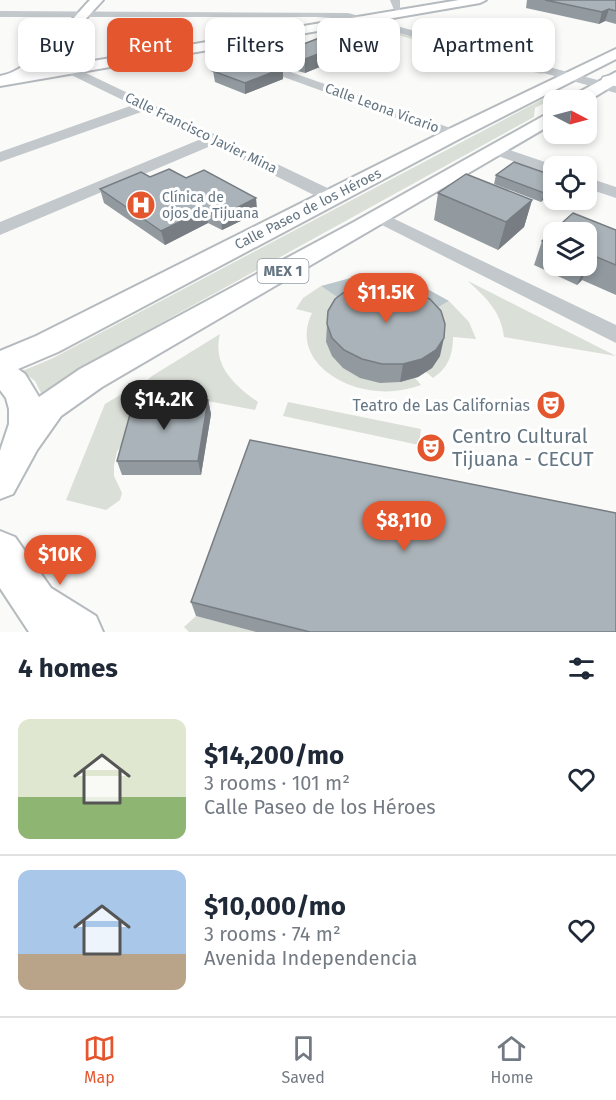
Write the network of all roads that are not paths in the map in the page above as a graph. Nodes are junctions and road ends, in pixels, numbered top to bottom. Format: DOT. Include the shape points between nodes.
graph roads {
  1 [pos="97,0"];
  2 [pos="247,0"];
  3 [pos="444,0"];
  4 [pos="480,0"];
  5 [pos="396,4"];
  6 [pos="0,14"];
  7 [pos="85,14"];
  8 [pos="384,16"];
  9 [pos="81,18"];
  10 [pos="211,18"];
  11 [pos="243,18"];
  12 [pos="344,18"];
  13 [pos="317,22"];
  14 [pos="400,34"];
  15 [pos="205,46"];
  16 [pos="616,53"];
  17 [pos="95,58"];
  18 [pos="95,65"];
  19 [pos="20,72"];
  20 [pos="47,72"];
  21 [pos="75,72"];
  22 [pos="281,72"];
  23 [pos="3,78"];
  24 [pos="564,79"];
  25 [pos="606,88"];
  26 [pos="144,106"];
  27 [pos="543,122"];
  28 [pos="454,134"];
  29 [pos="213,139"];
  30 [pos="495,150"];
  31 [pos="0,157"];
  32 [pos="543,167"];
  33 [pos="597,186"];
  34 [pos="616,193"];
  35 [pos="332,197"];
  36 [pos="380,217"];
  37 [pos="0,230"];
  38 [pos="616,335"];
  39 [pos="0,364"];
  40 [pos="0,372"];
  41 [pos="23,441"];
  42 [pos="0,482"];
  43 [pos="0,551"];
  44 [pos="30,597"];
  45 [pos="55,632"];
  46 [pos="80,632"];
  1 -- 7 [label="main road"];
  2 -- 11 [label="street"];
  3 -- 5 [label="main road"];
  4 -- 8 [label="main road"];
  5 -- 8 [label="main road"];
  5 -- 12 [label="main road"];
  6 -- 7 [label="street"];
  7 -- 9 [label="main road"];
  7 -- 10 [label="street"];
  8 -- 12 [label="main road"];
  13 -- 17 [label="main road"];
  14 -- 24 [label="street"];
  15 -- 18 [label="main road"];
  16 -- 24 [label="main road, Calle Paseo de los Héroes / MEX 1"];
  19 -- 23 [label="main road"];
  20 -- 23 [label="main road"];
  21 -- 26 [label="street, Calle Francisco Javier Mina"];
  22 -- 28 [label="street, Calle Leona Vicario"];
  24 -- 25 [label="street"];
  24 -- 28 [label="main road, Calle Paseo de los Héroes / MEX 1"];
  26 -- 29 [label="street, Calle Francisco Javier Mina"];
  26 -- 31 [label="street"];
  27 -- 30 [label="main road, MEX 1"];
  28 -- 35 [label="main road, Calle Paseo de los Héroes / MEX 1"];
  29 -- 35 [label="street, Calle Francisco Javier Mina"];
  29 -- 37 [label="street"];
  30 -- 32 [label="street"];
  30 -- 36 [label="main road, MEX 1"];
  33 -- 34 [label="street"];
  35 -- 39 [label="main road, Calle Paseo de los Héroes / MEX 1" via="47,344"];
  36 -- 38 [label="street"];
  36 -- 41 [label="main road, MEX 1" via="69,391 49,408"];
  40 -- 41 [label="main road, MEX 1" via="23,394 28,415"];
  41 -- 42 [label="main road, MEX 1"];
  43 -- 44 [label="main road"];
  44 -- 45 [label="main road"];
  44 -- 46 [label="main road"];
}
